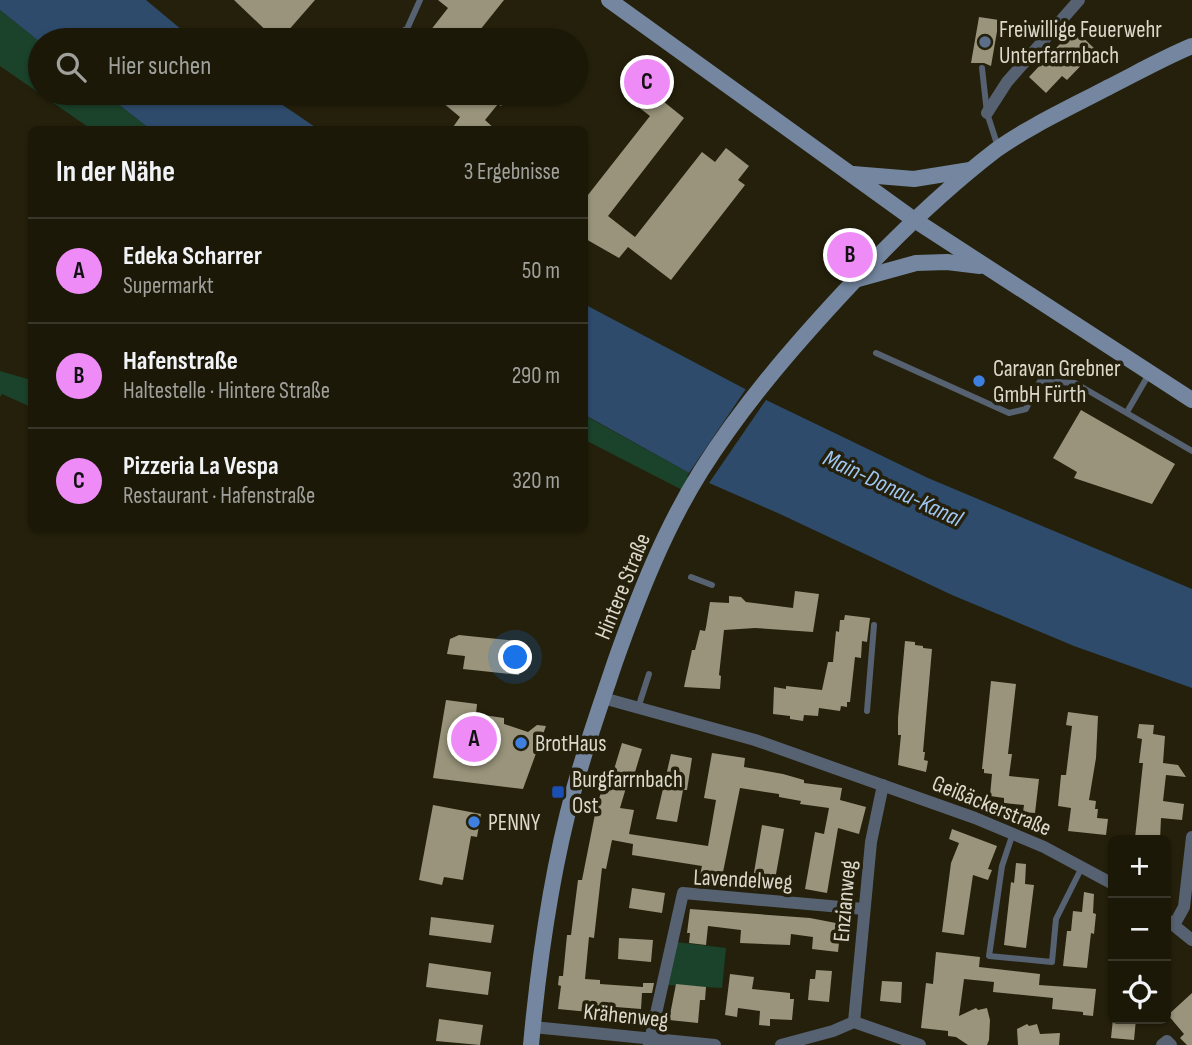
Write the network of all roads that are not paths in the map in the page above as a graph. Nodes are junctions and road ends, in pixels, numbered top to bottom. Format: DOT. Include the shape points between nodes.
graph roads {
  1 [pos="420,0"];
  2 [pos="609,0"];
  3 [pos="1079,0"];
  4 [pos="407,28"];
  5 [pos="1192,46"];
  6 [pos="982,68"];
  7 [pos="987,113"];
  8 [pos="998,149"];
  9 [pos="973,169"];
  10 [pos="851,174"];
  11 [pos="913,219"];
  12 [pos="986,267"];
  13 [pos="855,280"];
  14 [pos="876,353"];
  15 [pos="1150,373"];
  16 [pos="1192,400"];
  17 [pos="1127,412"];
  18 [pos="1192,451"];
  19 [pos="691,577"];
  20 [pos="712,585"];
  21 [pos="874,625"];
  22 [pos="649,674"];
  23 [pos="603,698"];
  24 [pos="638,708"];
  25 [pos="867,711"];
  26 [pos="883,785"];
  27 [pos="1013,833"];
  28 [pos="1192,837"];
  29 [pos="1082,867"];
  30 [pos="1108,881"];
  31 [pos="863,909"];
  32 [pos="1171,921"];
  33 [pos="1171,923"];
  34 [pos="1192,940"];
  35 [pos="854,1021"];
  36 [pos="533,1027"];
  37 [pos="649,1042"];
  38 [pos="531,1045"];
  39 [pos="715,1045"];
  40 [pos="780,1045"];
  41 [pos="920,1045"];
  42 [pos="1162,1045"];
  43 [pos="1171,1045"];
  1 -- 4 [label="lane"];
  2 -- 10 [label="street"];
  3 -- 7 [label="street" via="1007,82"];
  5 -- 8 [label="street, Hintere Straße"];
  6 -- 7 [label="lane"];
  7 -- 8 [label="lane"];
  8 -- 9 [label="street, Hintere Straße"];
  9 -- 10 [label="street" via="914,180"];
  9 -- 11 [label="street, Hintere Straße"];
  10 -- 11 [label="street"];
  11 -- 12 [label="street"];
  11 -- 13 [label="street, Hintere Straße"];
  12 -- 13 [label="street" via="916,263"];
  12 -- 15 [label="street"];
  13 -- 23 [label="street, Hintere Straße" via="735,419 677,514"];
  14 -- 17 [label="lane" via="1009,413 1026,409 1040,381 1075,383"];
  15 -- 16 [label="street"];
  15 -- 17 [label="lane"];
  17 -- 18 [label="lane"];
  19 -- 20 [label="lane"];
  21 -- 25 [label="lane"];
  22 -- 24 [label="lane"];
  23 -- 24 [label="street, Geißäckerstraße"];
  23 -- 36 [label="street, Hintere Straße" via="574,789 550,898"];
  24 -- 26 [label="street, Geißäckerstraße" via="755,740"];
  26 -- 27 [label="street, Geißäckerstraße"];
  26 -- 31 [label="street, Enzianweg"];
  27 -- 29 [label="street, Geißäckerstraße"];
  27 -- 29 [label="lane" via="1002,866 989,956 1052,962 1056,919"];
  28 -- 32 [label="street" via="1184,906"];
  29 -- 30 [label="street, Geißäckerstraße"];
  31 -- 35 [label="street, Enzianweg"];
  31 -- 37 [label="street, Lavendelweg" via="683,893"];
  33 -- 34 [label="street"];
  35 -- 40 [label="street"];
  35 -- 41 [label="street"];
  36 -- 37 [label="street, Krähenweg"];
  36 -- 38 [label="street, Hintere Straße"];
  37 -- 39 [label="street, Krähenweg"];
  42 -- 43 [label="street" via="1167,1041"];
}
